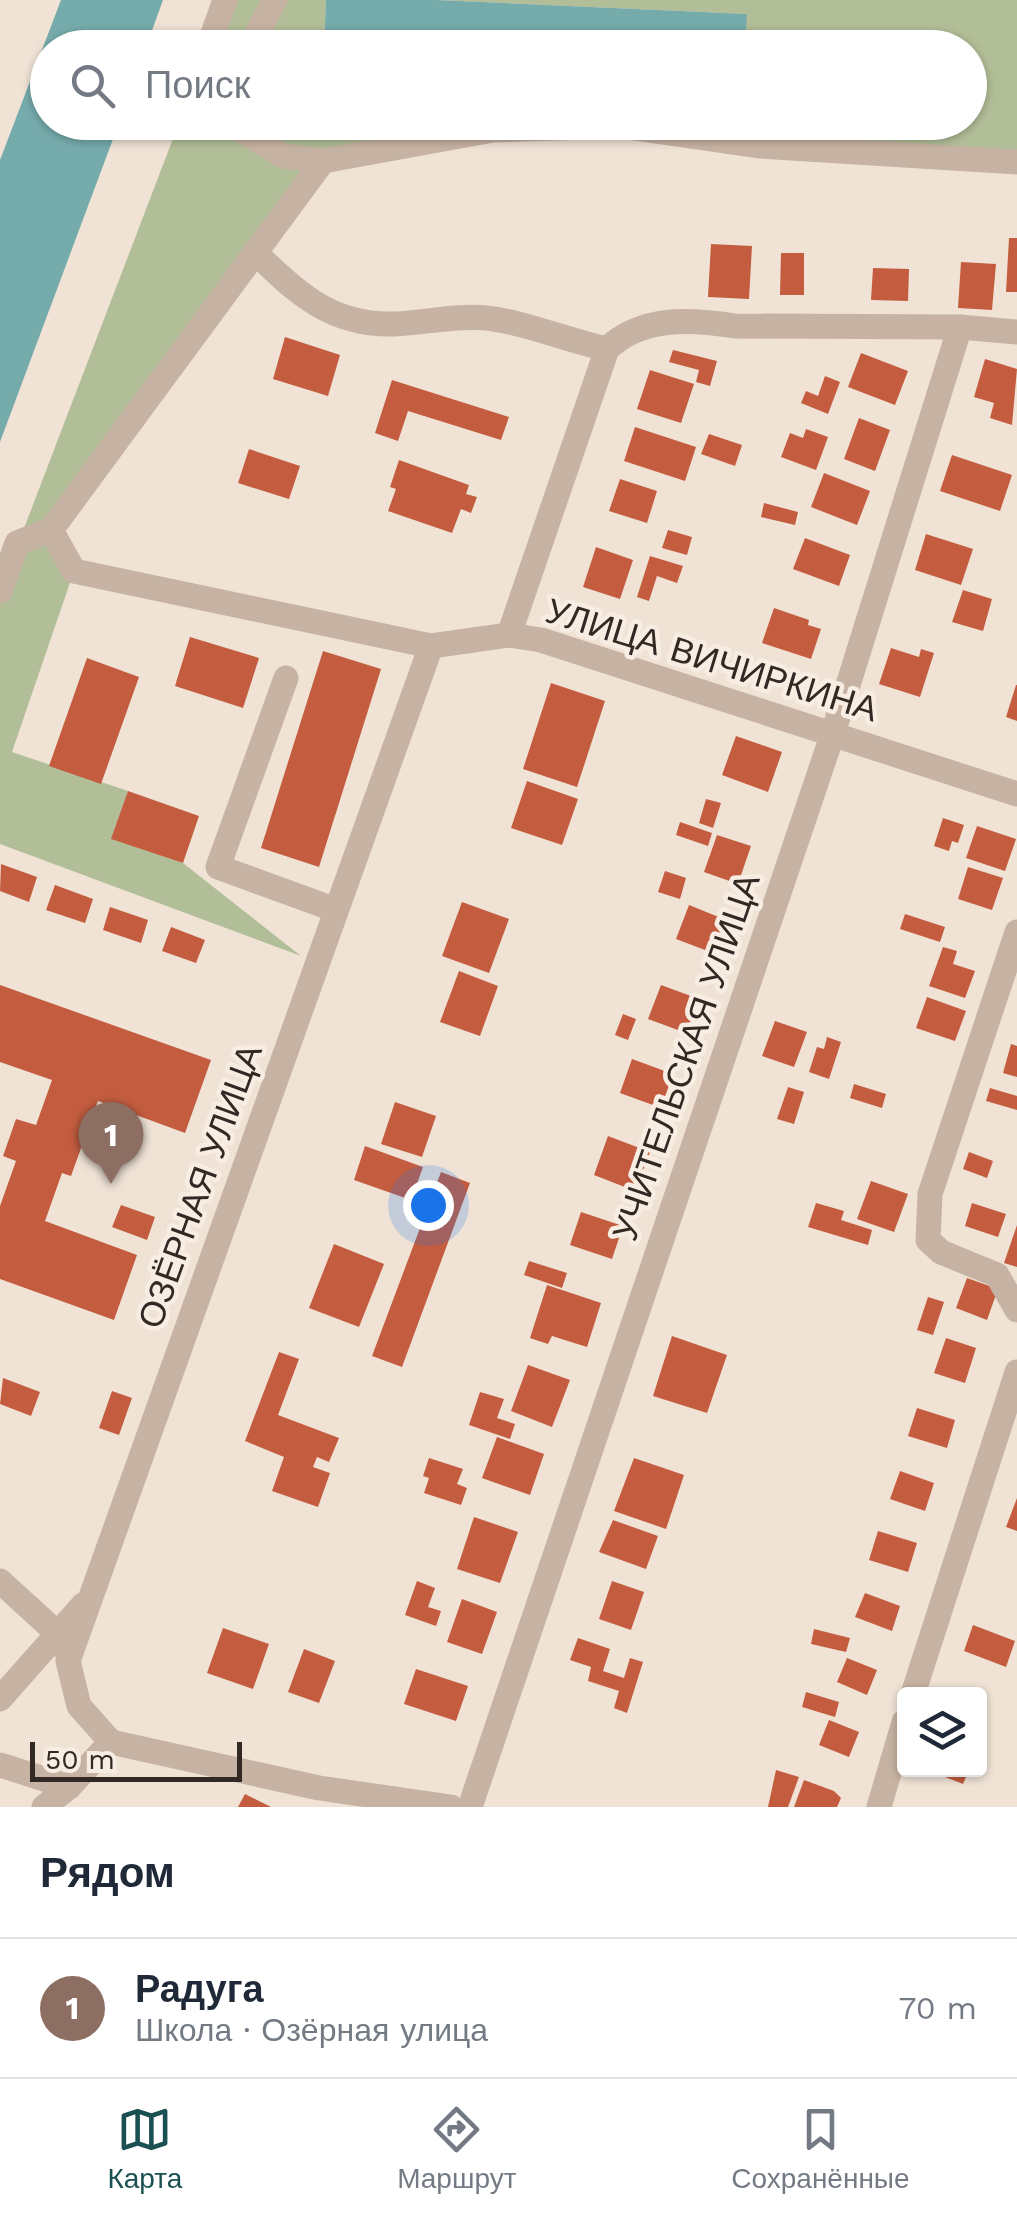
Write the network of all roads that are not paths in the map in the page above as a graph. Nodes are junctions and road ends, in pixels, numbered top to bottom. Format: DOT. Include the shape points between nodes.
graph roads {
  1 [pos="225,0"];
  2 [pos="275,0"];
  3 [pos="214,30"];
  4 [pos="258,30"];
  5 [pos="258,140"];
  6 [pos="438,140"];
  7 [pos="717,140"];
  8 [pos="323,161"];
  9 [pos="1017,162"];
  10 [pos="256,252"];
  11 [pos="960,327"];
  12 [pos="1017,332"];
  13 [pos="607,349"];
  14 [pos="51,530"];
  15 [pos="0,591"];
  16 [pos="509,635"];
  17 [pos="432,646"];
  18 [pos="286,678"];
  19 [pos="833,733"];
  20 [pos="1017,794"];
  21 [pos="336,910"];
  22 [pos="1017,932"];
  23 [pos="1017,1310"];
  24 [pos="1017,1372"];
  25 [pos="0,1581"];
  26 [pos="93,1594"];
  27 [pos="58,1634"];
  28 [pos="68,1662"];
  29 [pos="915,1687"];
  30 [pos="0,1699"];
  31 [pos="111,1742"];
  32 [pos="897,1745"];
  33 [pos="0,1764"];
  34 [pos="69,1787"];
  35 [pos="323,1798"];
  36 [pos="44,1807"];
  37 [pos="451,1807"];
  38 [pos="470,1807"];
  39 [pos="878,1807"];
  1 -- 3 [label="street"];
  2 -- 4 [label="street"];
  5 -- 8 [label="street" via="284,156"];
  6 -- 8 [label="street"];
  7 -- 9 [label="street"];
  8 -- 10 [label="street"];
  10 -- 13 [label="street" via="319,309 354,323 445,315 493,319"];
  10 -- 14 [label="street"];
  11 -- 12 [label="street"];
  11 -- 13 [label="street" via="670,322 628,330"];
  11 -- 19 [label="street, УЧИТЕЛЬСКАЯ УЛИЦА"];
  13 -- 16 [label="street"];
  14 -- 15 [label="street" via="17,544"];
  14 -- 17 [label="street, УЛИЦА ВИЧИРКИНА" via="74,571"];
  16 -- 17 [label="street, УЛИЦА ВИЧИРКИНА"];
  16 -- 19 [label="street, УЛИЦА ВИЧИРКИНА"];
  17 -- 21 [label="street, ОЗЁРНАЯ УЛИЦА"];
  18 -- 21 [label="street" via="218,868"];
  19 -- 20 [label="street, УЛИЦА ВИЧИРКИНА"];
  19 -- 38 [label="street, УЧИТЕЛЬСКАЯ УЛИЦА"];
  21 -- 26 [label="street, ОЗЁРНАЯ УЛИЦА"];
  22 -- 23 [label="street" via="926,1222 928,1240 997,1275"];
  24 -- 29 [label="street"];
  25 -- 27 [label="street"];
  26 -- 27 [label="street"];
  26 -- 28 [label="street, ОЗЁРНАЯ УЛИЦА"];
  27 -- 28 [label="street"];
  27 -- 30 [label="street"];
  28 -- 31 [label="street" via="79,1706"];
  31 -- 34 [label="street"];
  31 -- 35 [label="street"];
  32 -- 39 [label="street"];
  33 -- 34 [label="street"];
  34 -- 36 [label="street"];
  35 -- 37 [label="street"];
}
